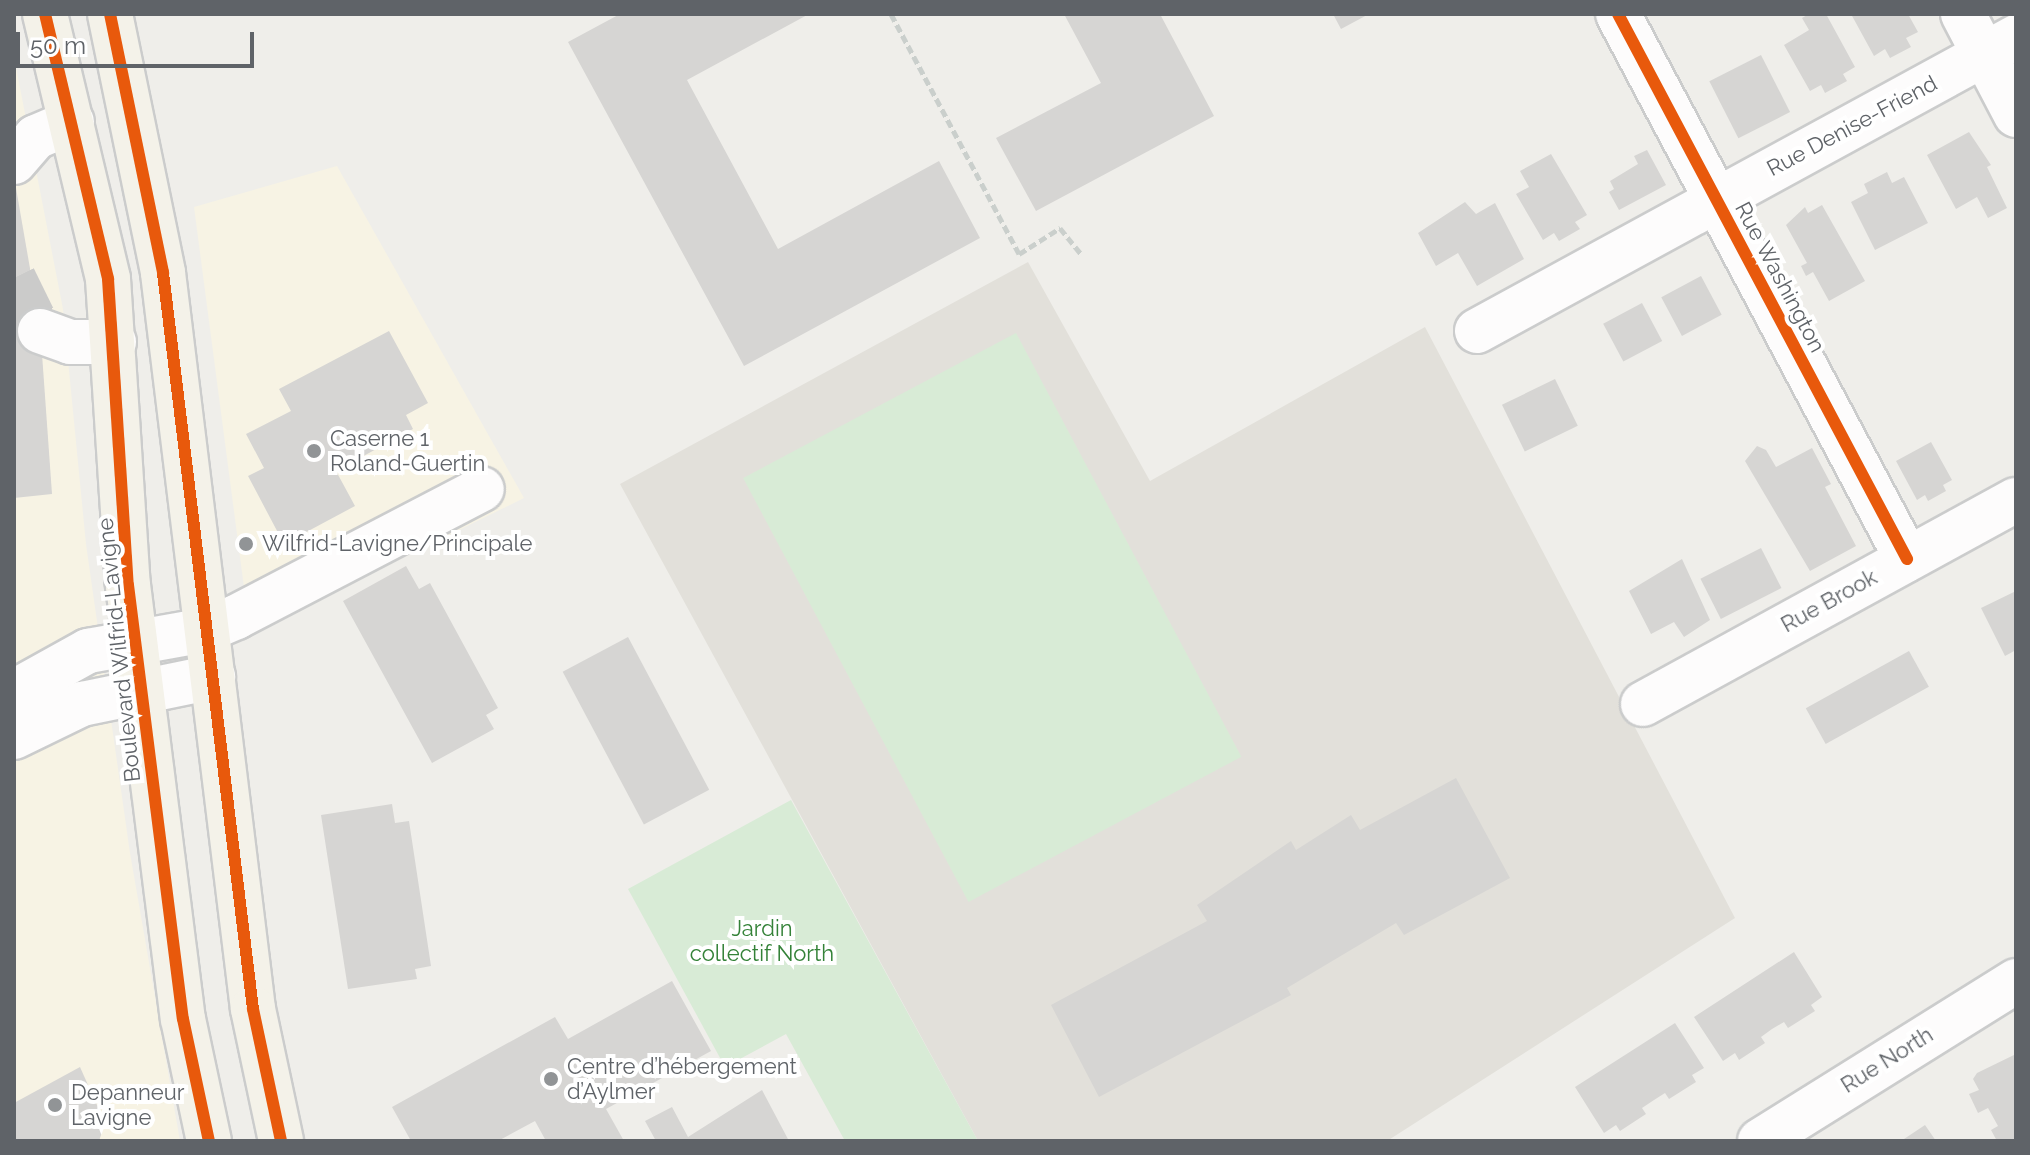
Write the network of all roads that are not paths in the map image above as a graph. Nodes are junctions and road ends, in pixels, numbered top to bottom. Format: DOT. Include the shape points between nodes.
graph roads {
  1 [pos="45,14"];
  2 [pos="110,14"];
  3 [pos="1618,14"];
  4 [pos="1963,14"];
  5 [pos="2000,46"];
  6 [pos="2016,115"];
  7 [pos="72,122"];
  8 [pos="14,162"];
  9 [pos="1716,199"];
  10 [pos="40,331"];
  11 [pos="1477,331"];
  12 [pos="114,342"];
  13 [pos="482,489"];
  14 [pos="2016,500"];
  15 [pos="1907,559"];
  16 [pos="206,630"];
  17 [pos="136,640"];
  18 [pos="213,677"];
  19 [pos="143,688"];
  20 [pos="14,692"];
  21 [pos="1643,704"];
  22 [pos="14,737"];
  23 [pos="2016,981"];
  24 [pos="209,1141"];
  25 [pos="281,1141"];
  26 [pos="1760,1141"];
  1 -- 7 [label="main road, Boulevard Wilfrid-Lavigne"];
  2 -- 16 [label="main road" via="163,273"];
  3 -- 9 [label="street, Rue Washington"];
  4 -- 5 [label="street"];
  5 -- 6 [label="street"];
  5 -- 9 [label="street, Rue Denise-Friend"];
  7 -- 8 [label="street" via="36,137"];
  7 -- 12 [label="main road, Boulevard Wilfrid-Lavigne" via="108,279"];
  9 -- 11 [label="street, Rue Denise-Friend"];
  9 -- 15 [label="street, Rue Washington"];
  10 -- 12 [label="street" via="70,342"];
  12 -- 17 [label="main road, Boulevard Wilfrid-Lavigne"];
  13 -- 16 [label="street"];
  14 -- 15 [label="street, Rue Brook"];
  15 -- 21 [label="street, Rue Brook"];
  16 -- 17 [label="street"];
  16 -- 18 [label="main road"];
  17 -- 19 [label="main road, Boulevard Wilfrid-Lavigne"];
  17 -- 20 [label="street" via="88,651"];
  18 -- 19 [label="street"];
  18 -- 25 [label="main road" via="253,1009"];
  19 -- 22 [label="street" via="82,704"];
  19 -- 24 [label="main road, Boulevard Wilfrid-Lavigne" via="183,1019"];
  23 -- 26 [label="street, Rue North"];
}
